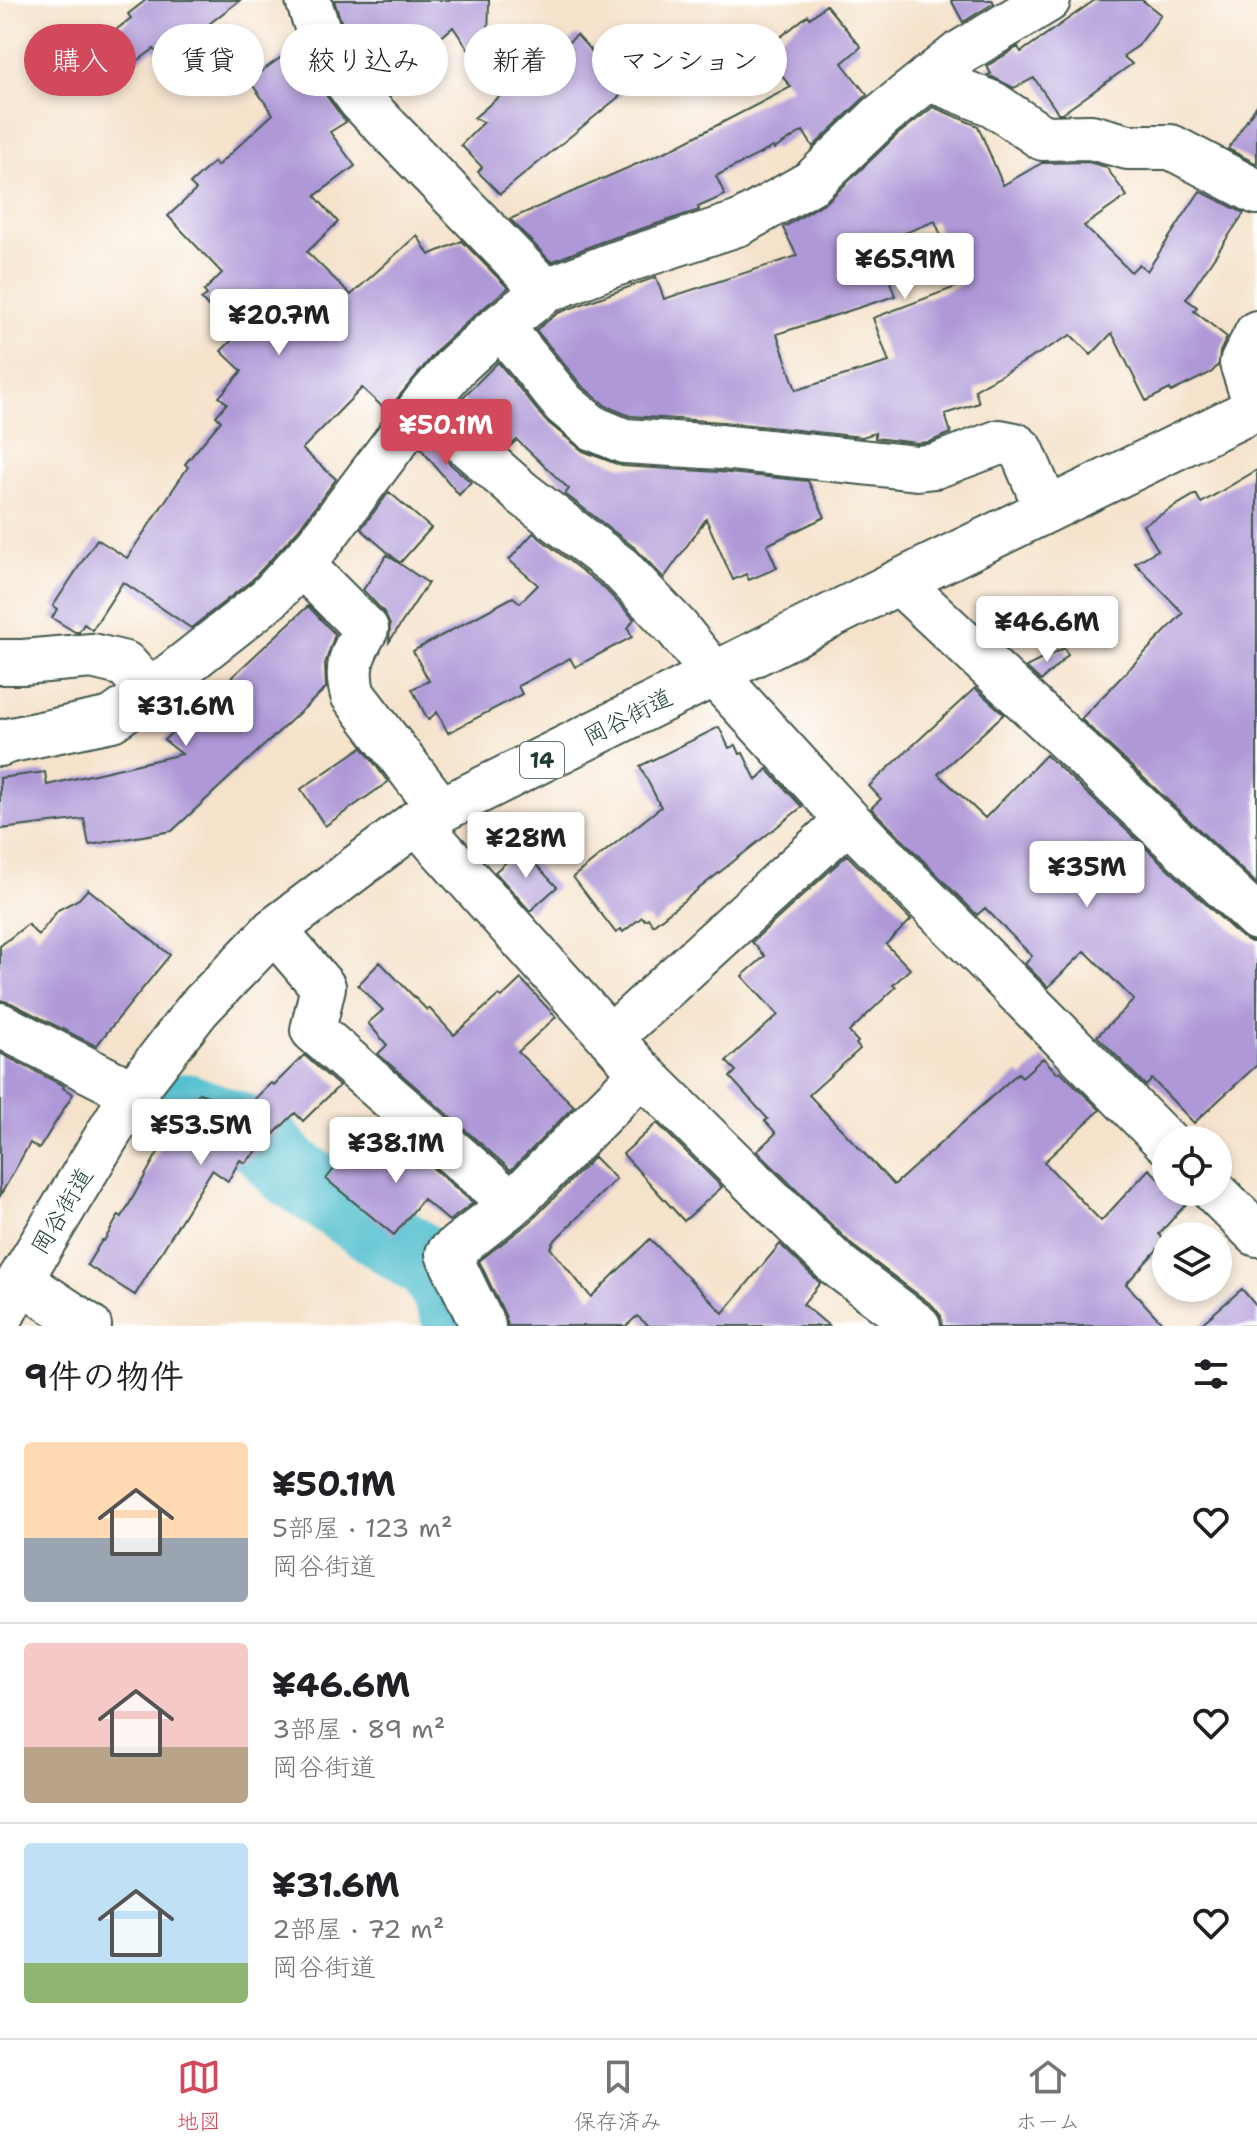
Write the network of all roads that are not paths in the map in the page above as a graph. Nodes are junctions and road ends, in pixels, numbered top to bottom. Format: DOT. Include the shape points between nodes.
graph roads {
  1 [pos="308,0"];
  2 [pos="1048,0"];
  3 [pos="928,78"];
  4 [pos="1257,192"];
  5 [pos="545,291"];
  6 [pos="501,326"];
  7 [pos="1257,333"];
  8 [pos="430,397"];
  9 [pos="1257,408"];
  10 [pos="1047,510"];
  11 [pos="301,564"];
  12 [pos="899,582"];
  13 [pos="0,662"];
  14 [pos="714,674"];
  15 [pos="150,692"];
  16 [pos="0,744"];
  17 [pos="429,816"];
  18 [pos="848,820"];
  19 [pos="1257,918"];
  20 [pos="274,930"];
  21 [pos="0,1025"];
  22 [pos="610,1038"];
  23 [pos="642,1073"];
  24 [pos="133,1093"];
  25 [pos="1152,1128"];
  26 [pos="512,1204"];
  27 [pos="1229,1206"];
  28 [pos="1257,1234"];
  29 [pos="20,1280"];
  30 [pos="0,1319"];
  31 [pos="908,1323"];
  32 [pos="482,1325"];
  33 [pos="89,1326"];
  1 -- 5 [label="street" via="326,54 361,101"];
  2 -- 3 [label="street"];
  3 -- 4 [label="street" via="993,104 1043,138 1091,137 1128,147 1171,147"];
  3 -- 5 [label="street" via="812,182 740,223"];
  5 -- 6 [label="street"];
  6 -- 8 [label="street"];
  6 -- 10 [label="street" via="564,404 593,428 624,441 917,468 1000,442 1022,451"];
  7 -- 9 [label="street" via="1242,363"];
  8 -- 11 [label="street"];
  8 -- 14 [label="street" via="466,444 620,568"];
  9 -- 10 [label="street, 岡谷街道 / 14"];
  10 -- 12 [label="street, 岡谷街道 / 14"];
  11 -- 15 [label="street" via="269,598"];
  11 -- 17 [label="street" via="366,629 351,656 348,679 353,695"];
  12 -- 14 [label="street, 岡谷街道 / 14"];
  12 -- 19 [label="street"];
  13 -- 15 [label="street" via="92,656 125,664"];
  14 -- 17 [label="street, 岡谷街道 / 14"];
  14 -- 18 [label="street"];
  15 -- 16 [label="street" via="112,719"];
  17 -- 20 [label="street, 岡谷街道 / 14"];
  17 -- 22 [label="street"];
  18 -- 22 [label="street"];
  18 -- 25 [label="street"];
  20 -- 24 [label="street, 岡谷街道 / 14" via="198,1009"];
  20 -- 26 [label="street" via="323,987 313,1030"];
  21 -- 24 [label="street"];
  22 -- 23 [label="street"];
  23 -- 26 [label="street"];
  23 -- 31 [label="street" via="836,1264"];
  24 -- 29 [label="street, 岡谷街道 / 14"];
  26 -- 32 [label="street" via="448,1254"];
  27 -- 28 [label="street"];
  29 -- 30 [label="street, 岡谷街道 / 14"];
  29 -- 33 [label="street"];
}
